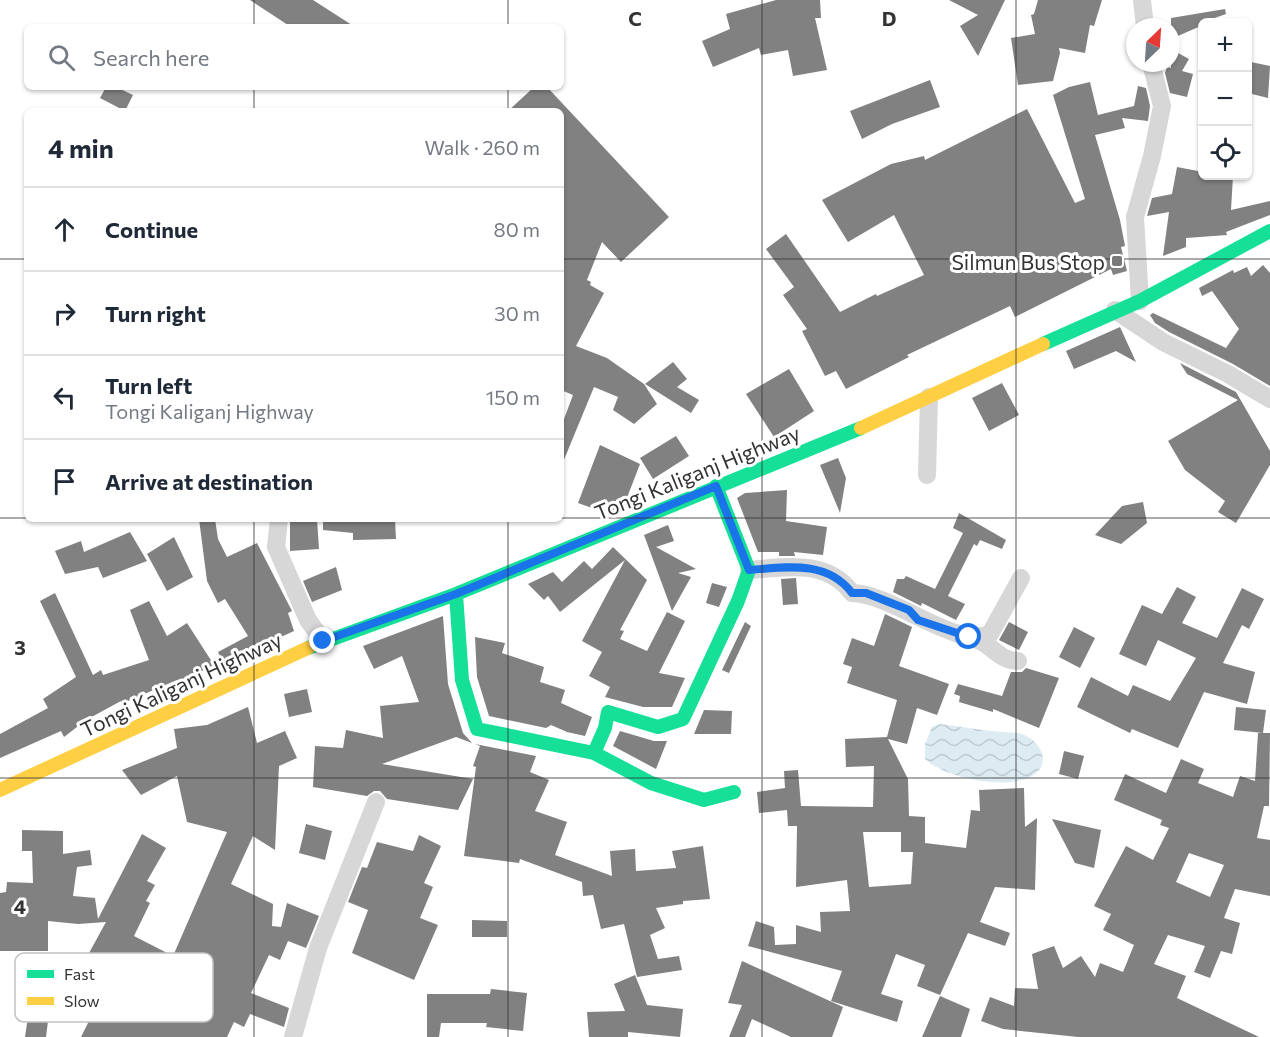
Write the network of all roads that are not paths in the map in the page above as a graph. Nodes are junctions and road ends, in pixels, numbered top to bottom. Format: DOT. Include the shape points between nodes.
graph roads {
  1 [pos="1142,0"];
  2 [pos="1144,18"];
  3 [pos="1153,72"];
  4 [pos="1270,231"];
  5 [pos="1140,301"];
  6 [pos="1115,310"];
  7 [pos="929,398"];
  8 [pos="1270,399"];
  9 [pos="927,475"];
  10 [pos="716,486"];
  11 [pos="279,522"];
  12 [pos="749,570"];
  13 [pos="1021,578"];
  14 [pos="456,594"];
  15 [pos="969,637"];
  16 [pos="323,641"];
  17 [pos="1018,661"];
  18 [pos="594,753"];
  19 [pos="0,790"];
  20 [pos="734,792"];
  21 [pos="376,801"];
  22 [pos="293,1037"];
  1 -- 2 [label="street"];
  3 -- 5 [label="street" via="1162,106 1135,217"];
  4 -- 5 [label="main road, Tongi Kaliganj Highway"];
  5 -- 6 [label="main road, Tongi Kaliganj Highway"];
  6 -- 7 [label="main road, Tongi Kaliganj Highway"];
  6 -- 8 [label="street" via="1163,342"];
  7 -- 9 [label="street"];
  7 -- 10 [label="main road, Tongi Kaliganj Highway"];
  10 -- 12 [label="main road"];
  10 -- 14 [label="main road, Tongi Kaliganj Highway"];
  11 -- 16 [label="street" via="276,547 308,620"];
  12 -- 15 [label="street" via="817,568 842,579 852,593 866,593 909,610 918,620"];
  12 -- 18 [label="main road" via="683,719 658,727 608,712"];
  13 -- 15 [label="street" via="990,634"];
  14 -- 16 [label="main road, Tongi Kaliganj Highway"];
  14 -- 18 [label="main road" via="462,680 477,729"];
  15 -- 17 [label="street" via="1002,658"];
  16 -- 19 [label="main road, Tongi Kaliganj Highway"];
  18 -- 20 [label="main road" via="651,783 704,800"];
  21 -- 22 [label="street" via="318,948"];
}
